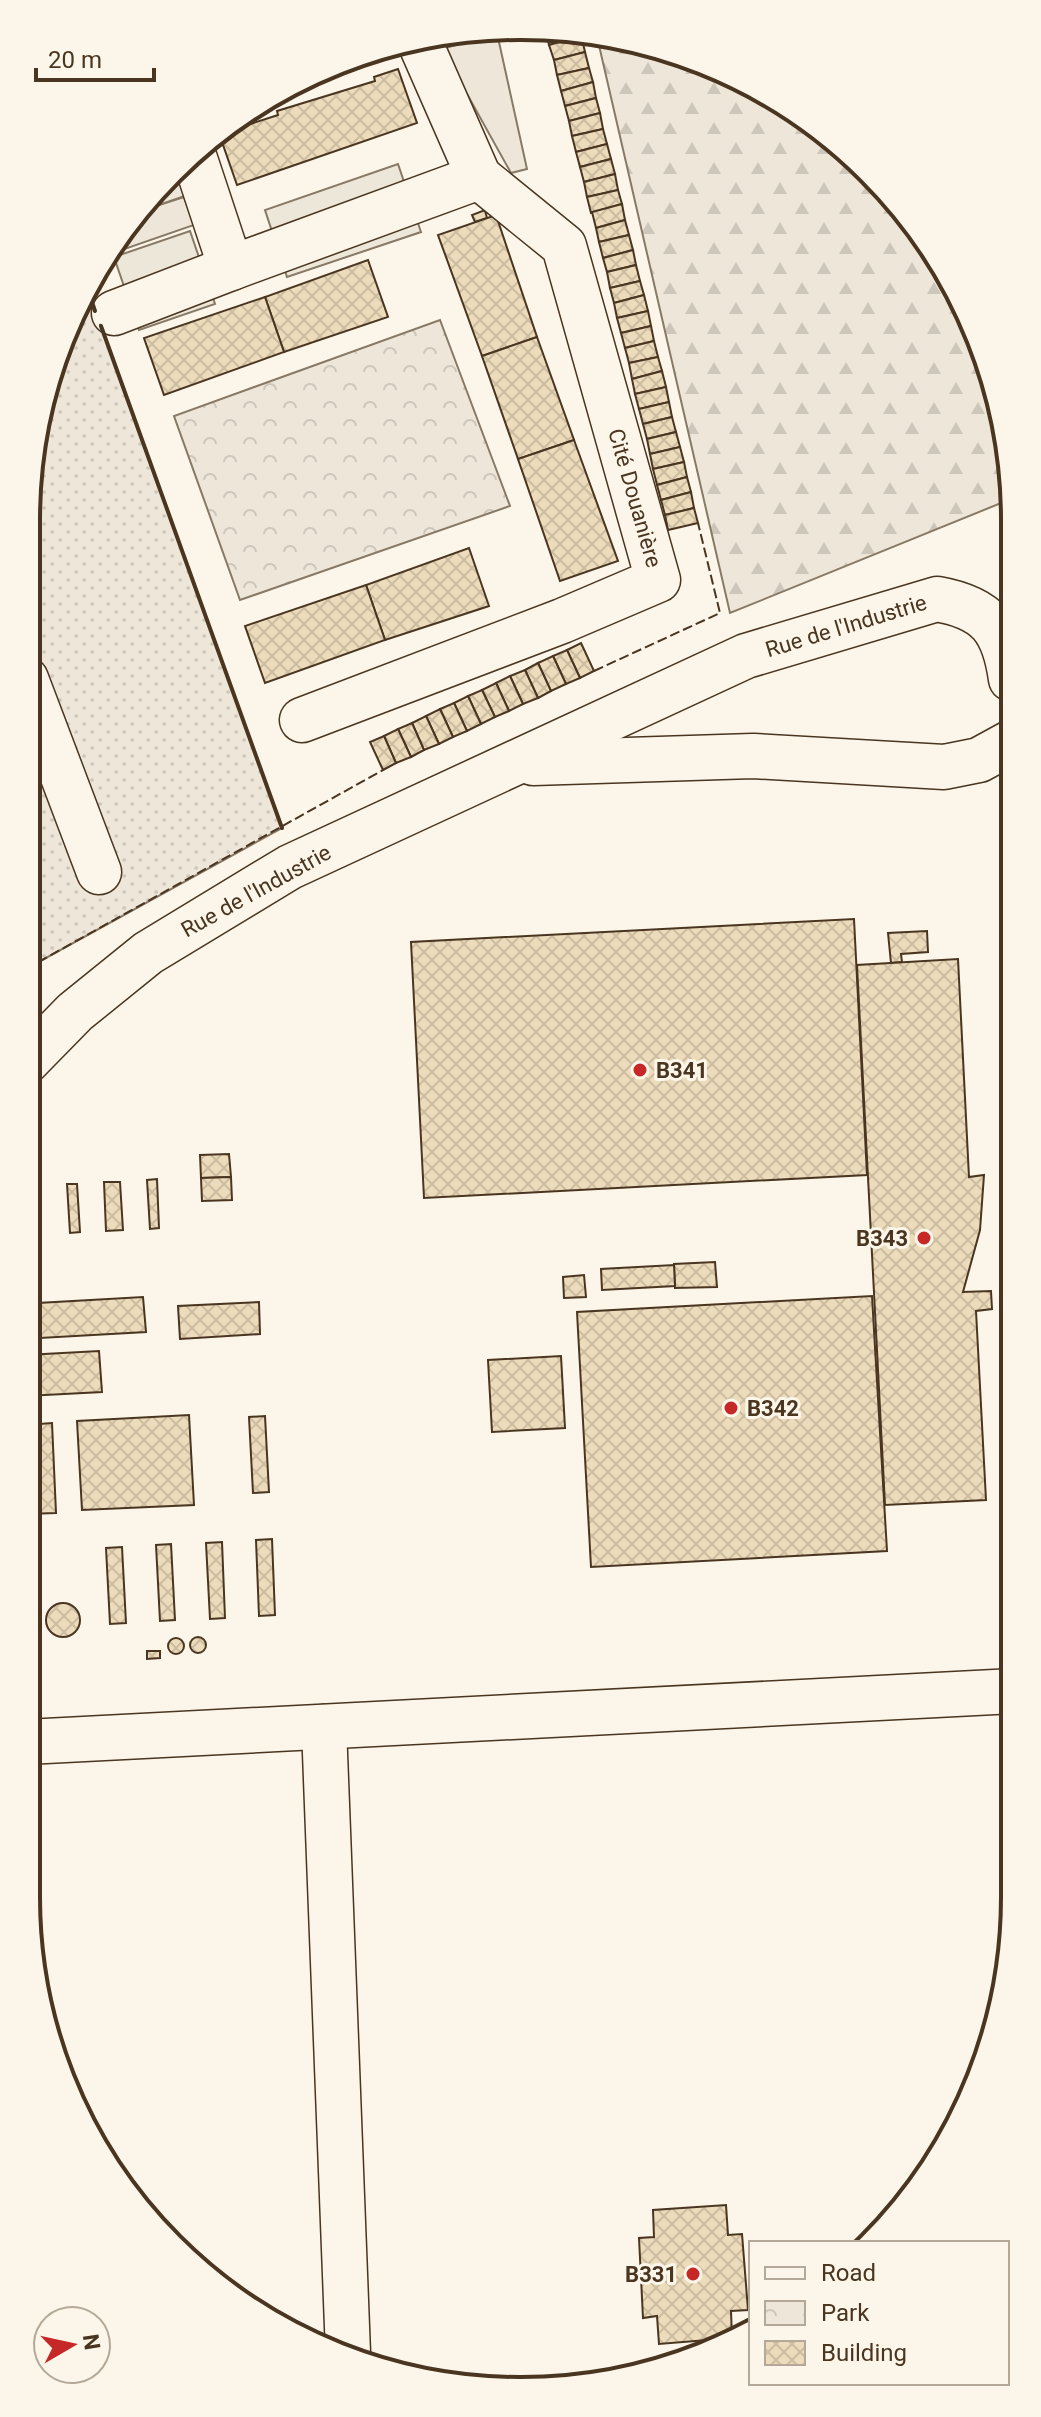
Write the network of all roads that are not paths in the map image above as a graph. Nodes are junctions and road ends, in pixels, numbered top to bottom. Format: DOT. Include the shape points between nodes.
graph roads {
  1 [pos="423,50"];
  2 [pos="197,166"];
  3 [pos="479,177"];
  4 [pos="231,268"];
  5 [pos="114,313"];
  6 [pos="1001,637"];
  7 [pos="40,716"];
  8 [pos="302,720"];
  9 [pos="1001,748"];
  10 [pos="515,763"];
  11 [pos="99,872"];
  12 [pos="40,1048"];
  13 [pos="1001,1692"];
  14 [pos="324,1727"];
  15 [pos="40,1741"];
  16 [pos="348,2344"];
  1 -- 3 [label="street, Cité Douanière"];
  2 -- 4 [label="street"];
  3 -- 4 [label="street"];
  3 -- 8 [label="street, Cité Douanière" via="564,246 658,580"];
  4 -- 5 [label="street"];
  6 -- 10 [label="street, Rue de l'Industrie" via="983,616 963,604 937,599 746,656"];
  7 -- 11 [label="street"];
  9 -- 10 [label="street, Rue de l'Industrie" via="979,760 944,767 753,756"];
  10 -- 12 [label="street, Rue de l'Industrie" via="290,867 213,912 148,953"];
  13 -- 14 [label="street"];
  14 -- 15 [label="street"];
  14 -- 16 [label="street"];
}
